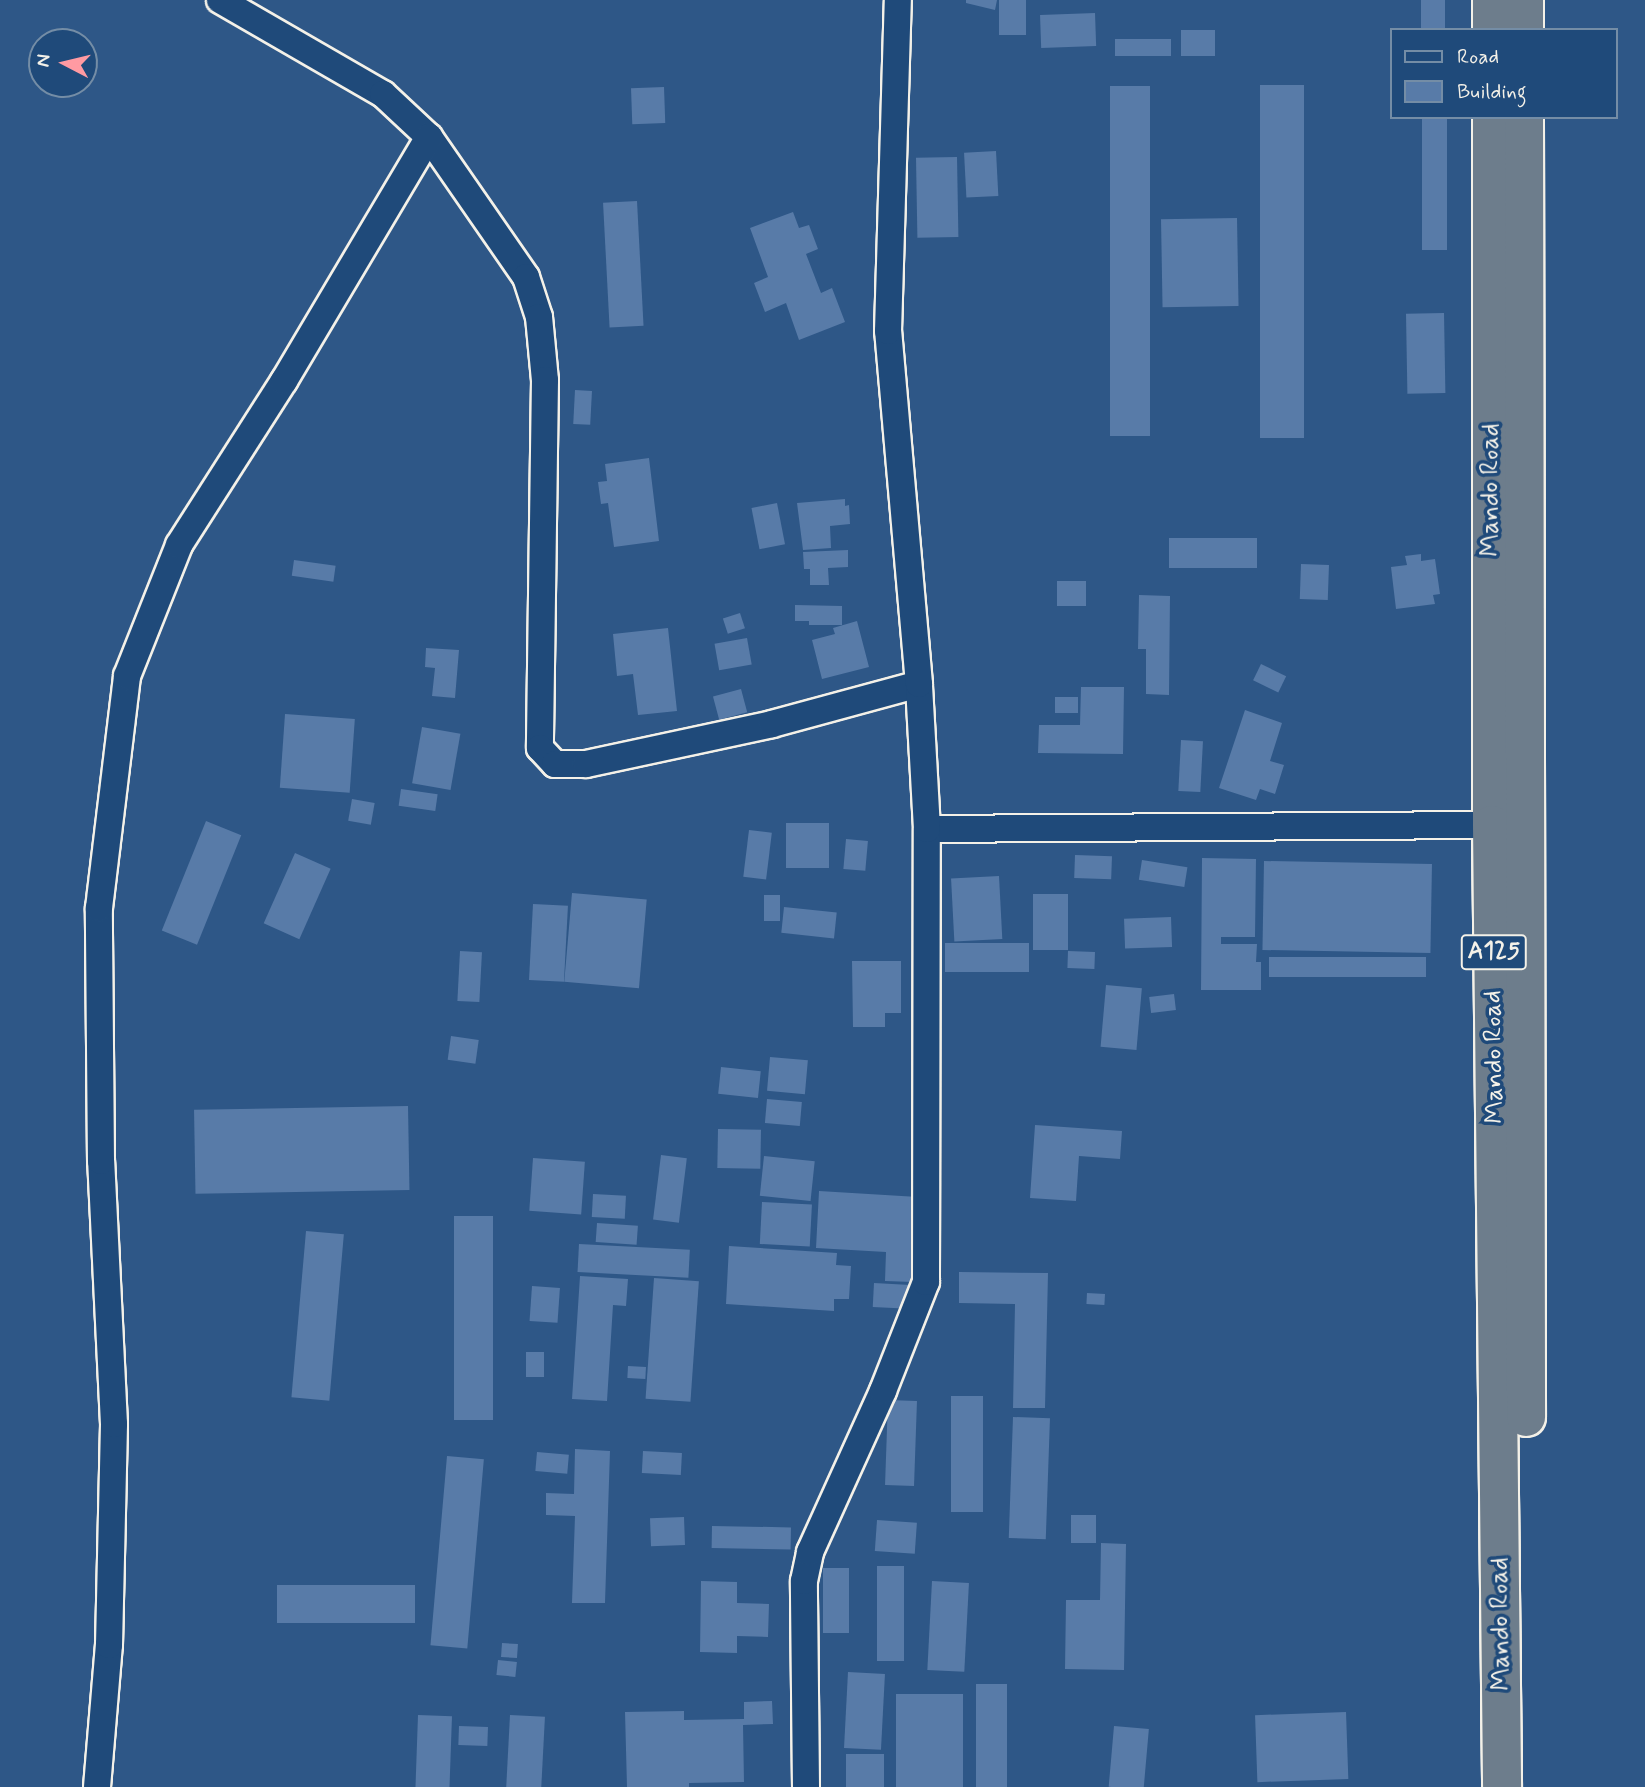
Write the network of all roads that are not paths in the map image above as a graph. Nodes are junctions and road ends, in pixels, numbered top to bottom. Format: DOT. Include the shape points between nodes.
graph roads {
  1 [pos="220,0"];
  2 [pos="898,0"];
  3 [pos="1492,0"];
  4 [pos="1524,0"];
  5 [pos="1492,28"];
  6 [pos="1524,28"];
  7 [pos="1492,119"];
  8 [pos="1524,119"];
  9 [pos="429,137"];
  10 [pos="919,684"];
  11 [pos="1492,825"];
  12 [pos="927,829"];
  13 [pos="97,1787"];
  14 [pos="806,1787"];
  15 [pos="1502,1787"];
  16 [pos="1526,1787"];
  1 -- 9 [label="street" via="383,93"];
  2 -- 10 [label="street" via="888,331"];
  3 -- 5 [label="highway"];
  4 -- 6 [label="highway"];
  7 -- 11 [label="highway, Mando Road / A125"];
  8 -- 16 [label="highway, Mando Road / A125"];
  9 -- 10 [label="street" via="526,277 539,317 545,380 540,748 547,756 555,764 586,764 772,724"];
  9 -- 13 [label="street" via="284,381 179,545 127,676 99,908 101,1161 114,1424 109,1645"];
  10 -- 12 [label="street"];
  11 -- 12 [label="street"];
  11 -- 15 [label="highway, Mando Road / A125"];
  12 -- 14 [label="street" via="926,1282 883,1391 810,1552 804,1581"];
}
